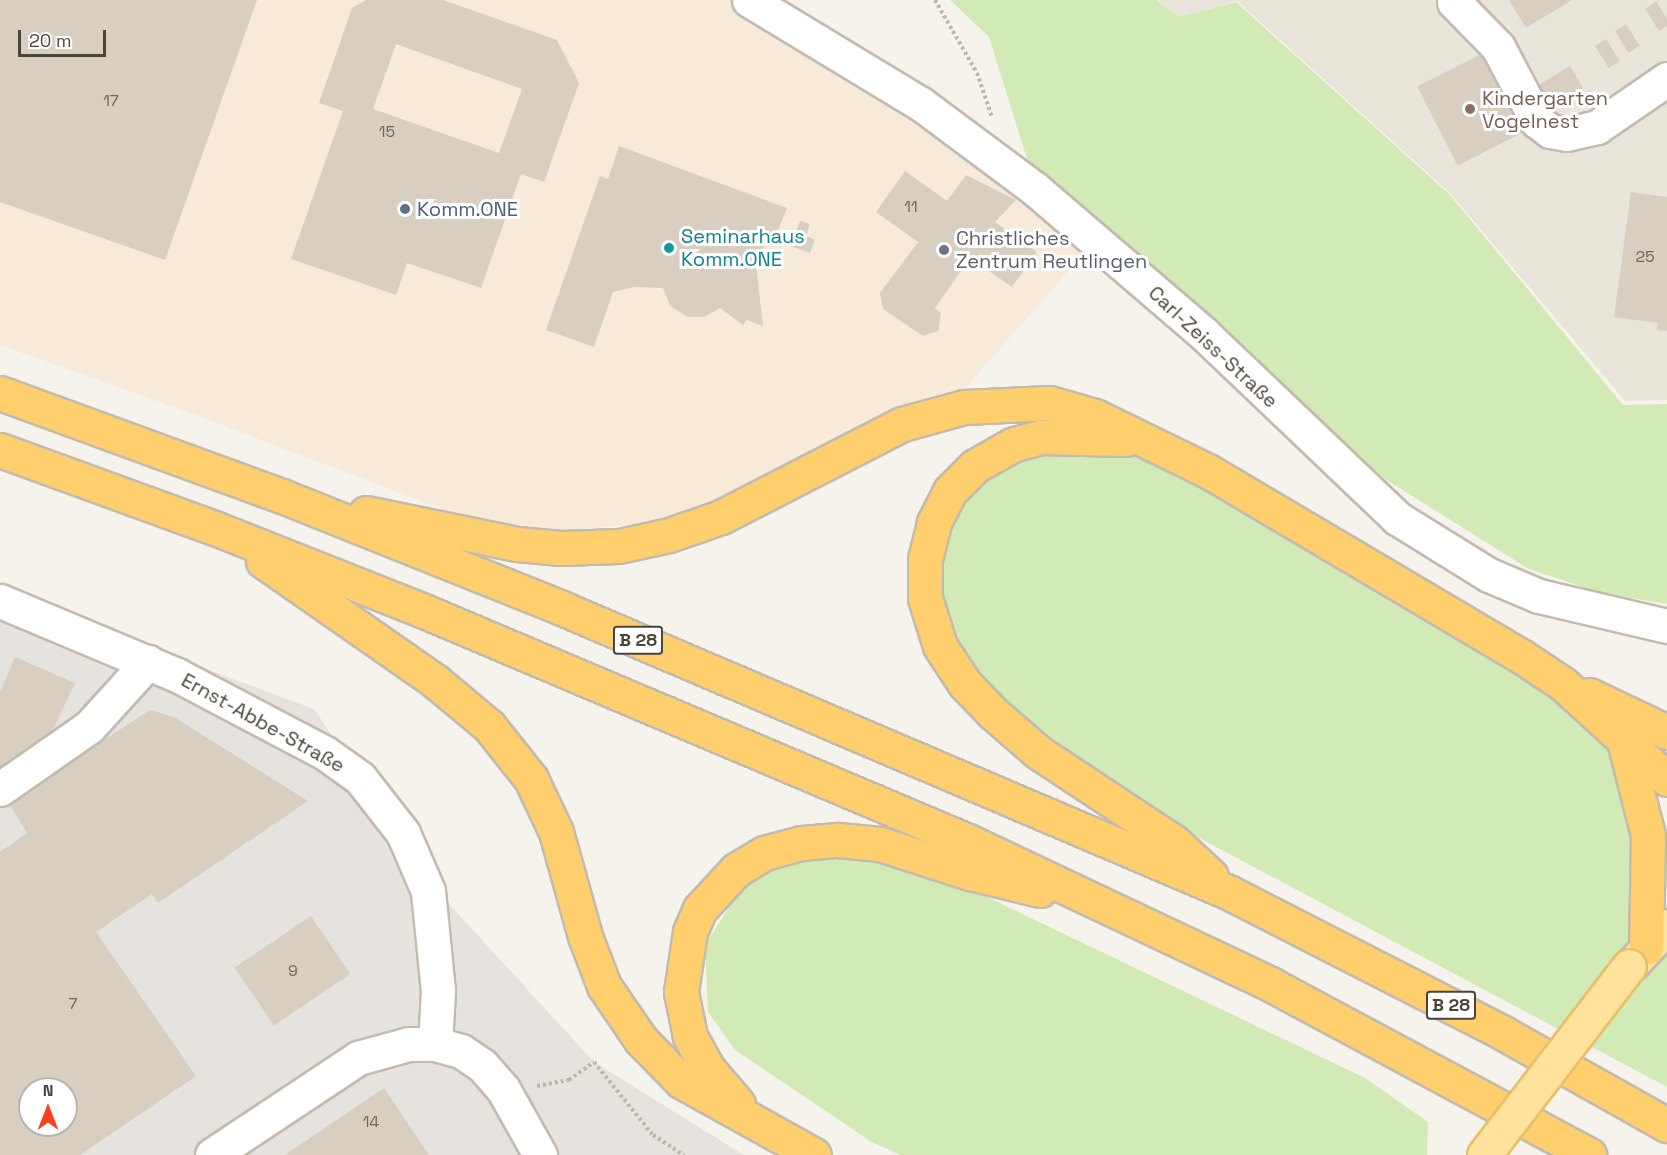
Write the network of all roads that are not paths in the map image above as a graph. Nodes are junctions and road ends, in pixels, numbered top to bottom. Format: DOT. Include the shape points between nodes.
graph roads {
  1 [pos="749,0"];
  2 [pos="1454,2"];
  3 [pos="1661,83"];
  4 [pos="0,393"];
  5 [pos="1152,441"];
  6 [pos="0,450"];
  7 [pos="282,496"];
  8 [pos="217,529"];
  9 [pos="0,601"];
  10 [pos="1667,626"];
  11 [pos="148,662"];
  12 [pos="1563,684"];
  13 [pos="1667,732"];
  14 [pos="1623,737"];
  15 [pos="1667,779"];
  16 [pos="0,789"];
  17 [pos="1230,893"];
  18 [pos="1112,907"];
  19 [pos="1652,945"];
  20 [pos="435,1044"];
  21 [pos="753,1121"];
  22 [pos="1667,1125"];
  23 [pos="212,1155"];
  24 [pos="540,1155"];
  25 [pos="814,1155"];
  26 [pos="1484,1155"];
  27 [pos="1590,1155"];
  1 -- 10 [label="street, Carl-Zeiss-Straße" via="921,104 1096,238 1204,334 1397,518 1489,575 1539,596"];
  2 -- 3 [label="street" via="1498,47 1537,121 1550,131 1567,134 1596,127"];
  4 -- 7 [label="highway, B 28"];
  5 -- 7 [label="highway, B 28" via="1095,416 1049,403 964,407 902,424 721,517 669,535 619,546 561,548 517,544"];
  5 -- 12 [label="highway, B 28" via="1370,564"];
  5 -- 17 [label="highway" via="1041,437 1014,444 975,466 950,491 934,523 925,560 925,598 940,646 965,684 993,713 1038,752 1174,842"];
  6 -- 8 [label="highway"];
  7 -- 17 [label="highway, B 28" via="717,673"];
  8 -- 18 [label="highway" via="635,697"];
  8 -- 21 [label="highway" via="435,681 489,726 537,790 556,832 585,936 604,986 634,1031 681,1081"];
  9 -- 11 [label="street, Ernst-Abbe-Straße"];
  11 -- 16 [label="street" via="89,727"];
  11 -- 20 [label="street, Ernst-Abbe-Straße" via="325,753 360,778 386,807 418,861 428,891 438,991"];
  12 -- 13 [label="highway, B 28"];
  12 -- 14 [label="highway, B 28"];
  14 -- 15 [label="highway, B 28"];
  14 -- 19 [label="highway" via="1648,835"];
  17 -- 22 [label="highway, B 28" via="1503,1033"];
  18 -- 21 [label="highway" via="969,873 880,844 829,840 764,853 736,870 700,909 684,954 681,992 690,1036 708,1069"];
  18 -- 27 [label="highway" via="1346,1023"];
  19 -- 26 [label="main road, bridge"];
  20 -- 23 [label="street" via="409,1044 358,1058"];
  20 -- 24 [label="street" via="461,1051 482,1065 503,1089"];
  21 -- 25 [label="highway"];
}
